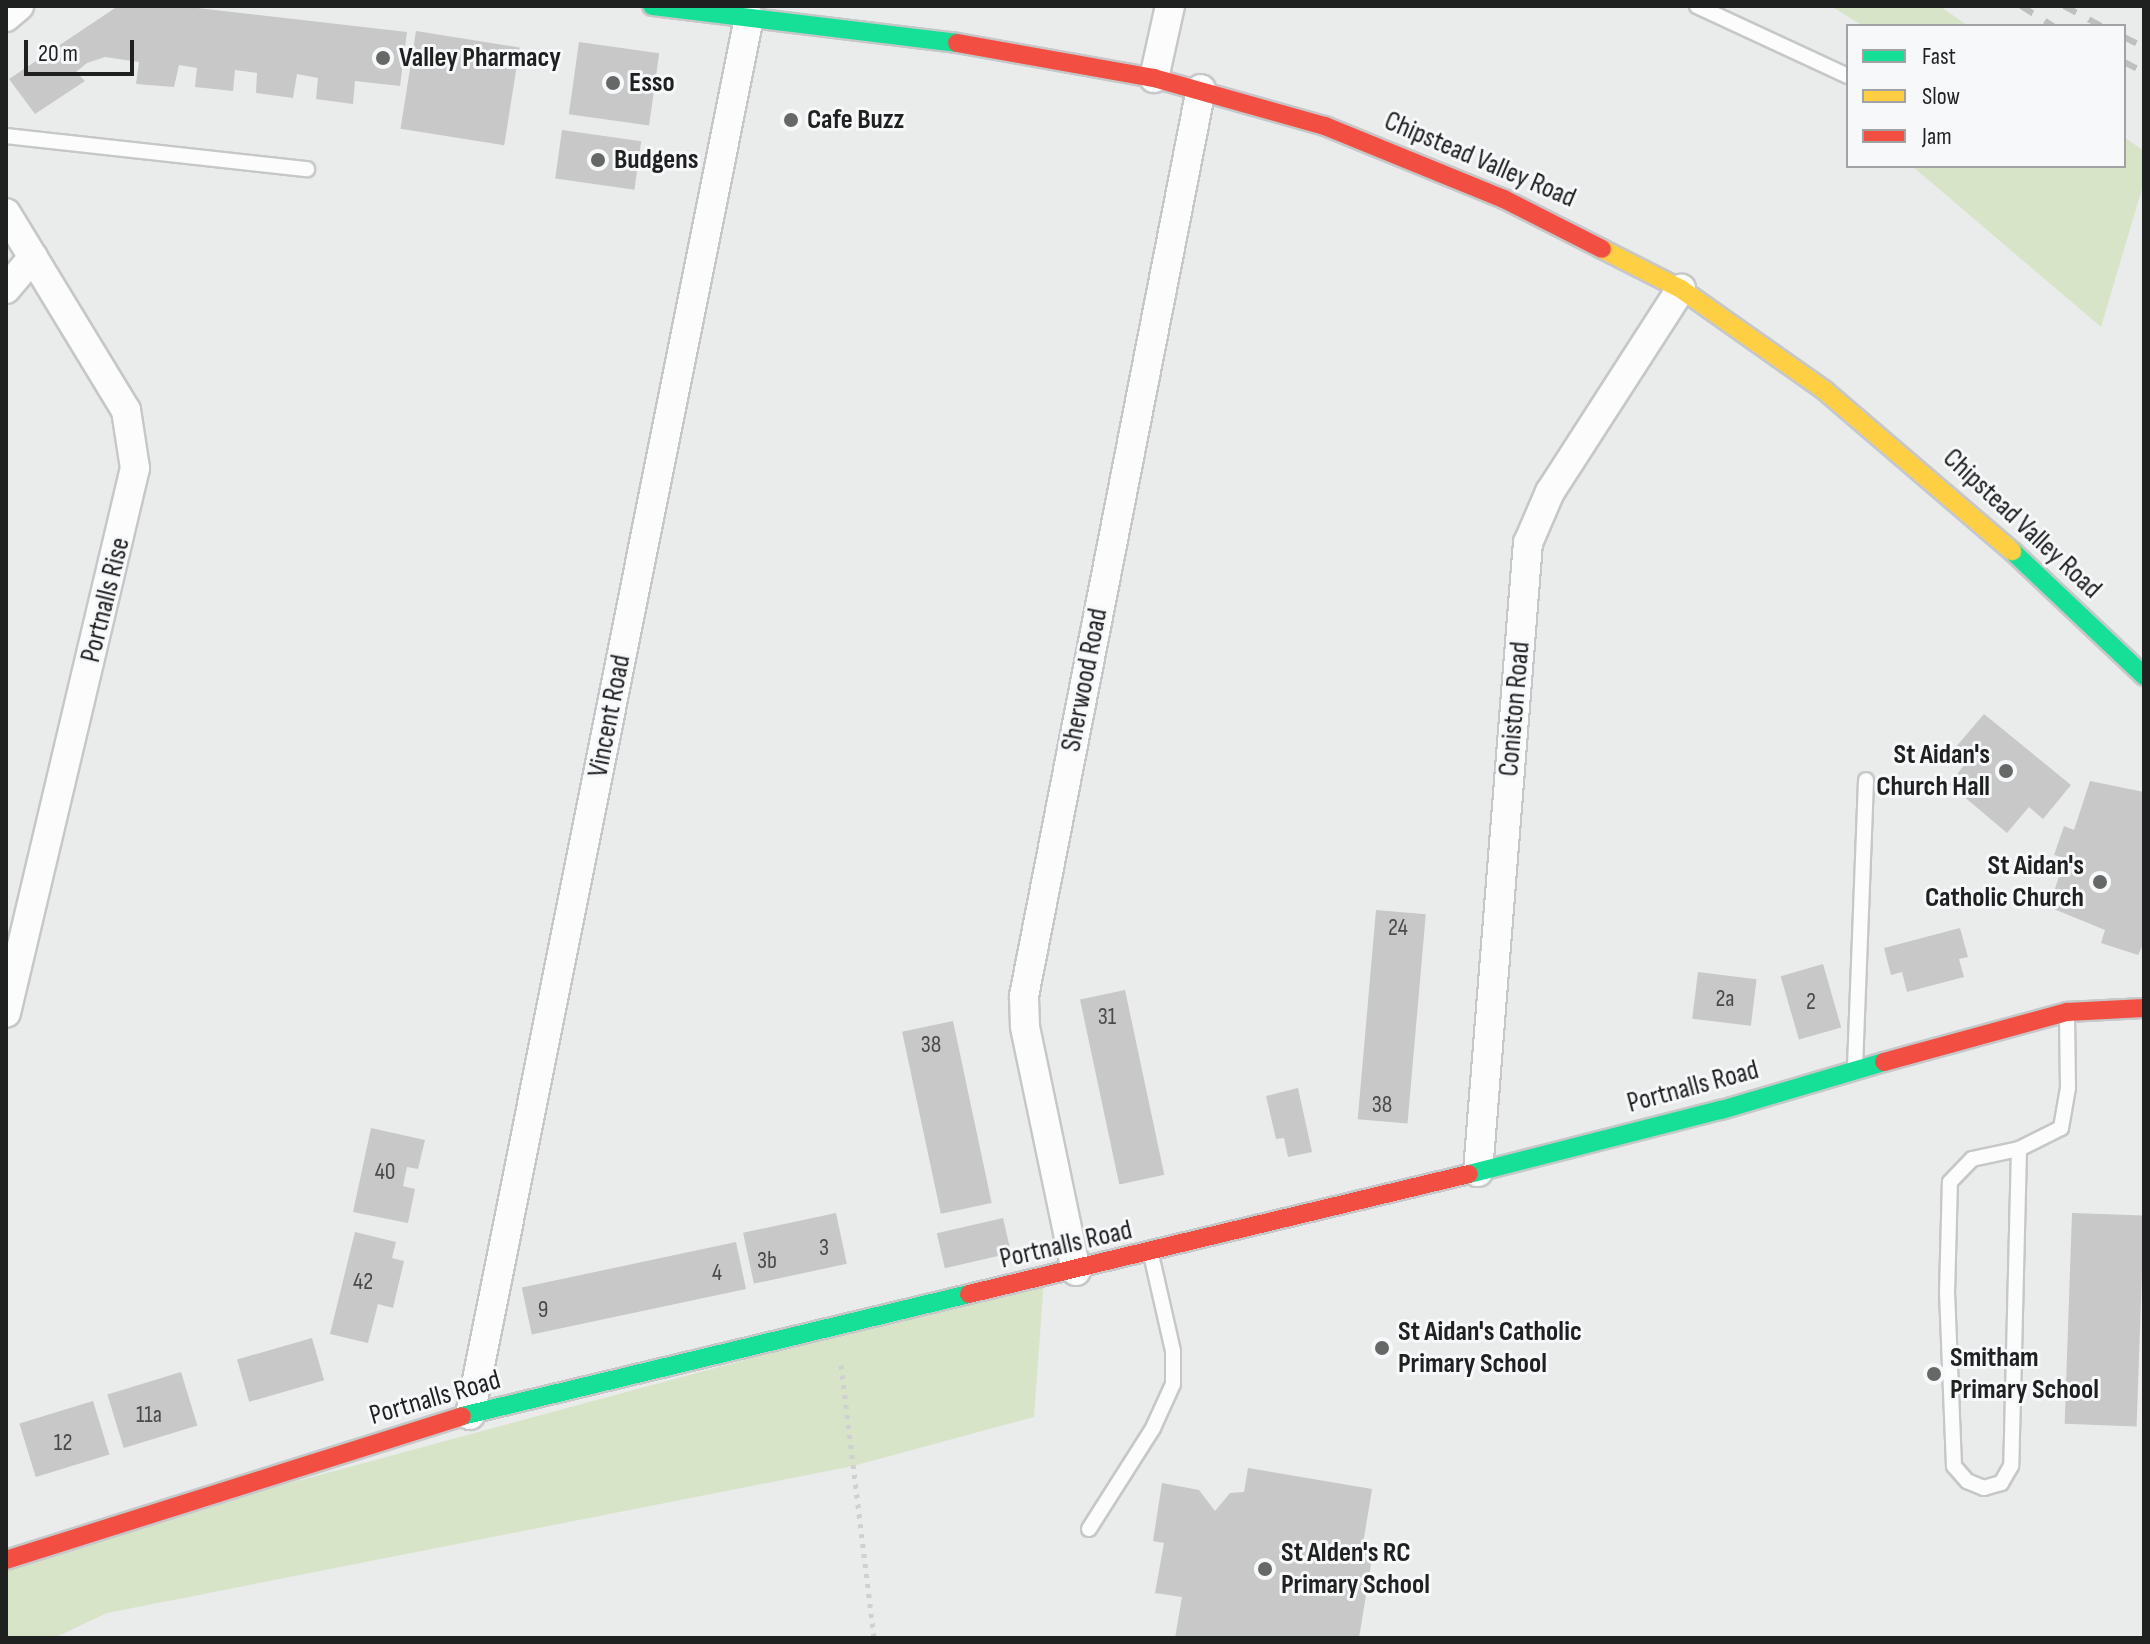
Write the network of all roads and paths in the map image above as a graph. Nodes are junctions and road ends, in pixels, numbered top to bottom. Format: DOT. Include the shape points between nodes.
graph roads {
  1 [pos="19,6"];
  2 [pos="652,6"];
  3 [pos="1170,6"];
  4 [pos="1697,6"];
  5 [pos="6,17"];
  6 [pos="749,18"];
  7 [pos="1846,75"];
  8 [pos="1154,78"];
  9 [pos="1201,89"];
  10 [pos="6,136"];
  11 [pos="307,169"];
  12 [pos="6,213"];
  13 [pos="33,257"];
  14 [pos="6,289"];
  15 [pos="1681,289"];
  16 [pos="2144,676"];
  17 [pos="1866,780"];
  18 [pos="2144,1008"];
  19 [pos="2067,1012"];
  20 [pos="6,1013"];
  21 [pos="1854,1071"];
  22 [pos="2019,1149"];
  23 [pos="1478,1172"];
  24 [pos="1151,1253"];
  25 [pos="1076,1271"];
  26 [pos="836,1328"];
  27 [pos="470,1415"];
  28 [pos="1089,1529"];
  29 [pos="6,1560"];
  30 [pos="874,1638"];
  1 -- 5 [label="street"];
  2 -- 6 [label="street, Chipstead Valley Road"];
  3 -- 8 [label="street"];
  4 -- 7 [label="lane"];
  6 -- 8 [label="street, Chipstead Valley Road" via="951,42"];
  6 -- 27 [label="street, Vincent Road"];
  8 -- 9 [label="street, Chipstead Valley Road"];
  9 -- 15 [label="street, Chipstead Valley Road" via="1386,149 1564,227"];
  9 -- 25 [label="street, Sherwood Road" via="1024,996 1025,1026"];
  10 -- 11 [label="lane"];
  12 -- 13 [label="street, Portnalls Rise"];
  13 -- 14 [label="street"];
  13 -- 20 [label="street, Portnalls Rise" via="126,410 135,468"];
  15 -- 16 [label="street, Chipstead Valley Road" via="1785,361 1898,450"];
  15 -- 23 [label="street, Coniston Road" via="1550,492 1528,543"];
  17 -- 21 [label="lane"];
  18 -- 19 [label="street, Portnalls Road"];
  19 -- 21 [label="street, Portnalls Road"];
  19 -- 22 [label="lane" via="2068,1088 2061,1128"];
  21 -- 23 [label="street, Portnalls Road"];
  22 -- 22 [label="lane" via="2011,1466 2001,1483 1984,1488 1967,1481 1954,1466 1947,1211 1950,1182 1972,1159"];
  23 -- 24 [label="street, Portnalls Road"];
  24 -- 25 [label="street, Portnalls Road"];
  24 -- 28 [label="lane" via="1173,1351 1173,1384 1153,1428"];
  25 -- 26 [label="street, Portnalls Road"];
  26 -- 27 [label="street, Portnalls Road"];
  26 -- 30 [label="path"];
  27 -- 29 [label="street, Portnalls Road"];
}
